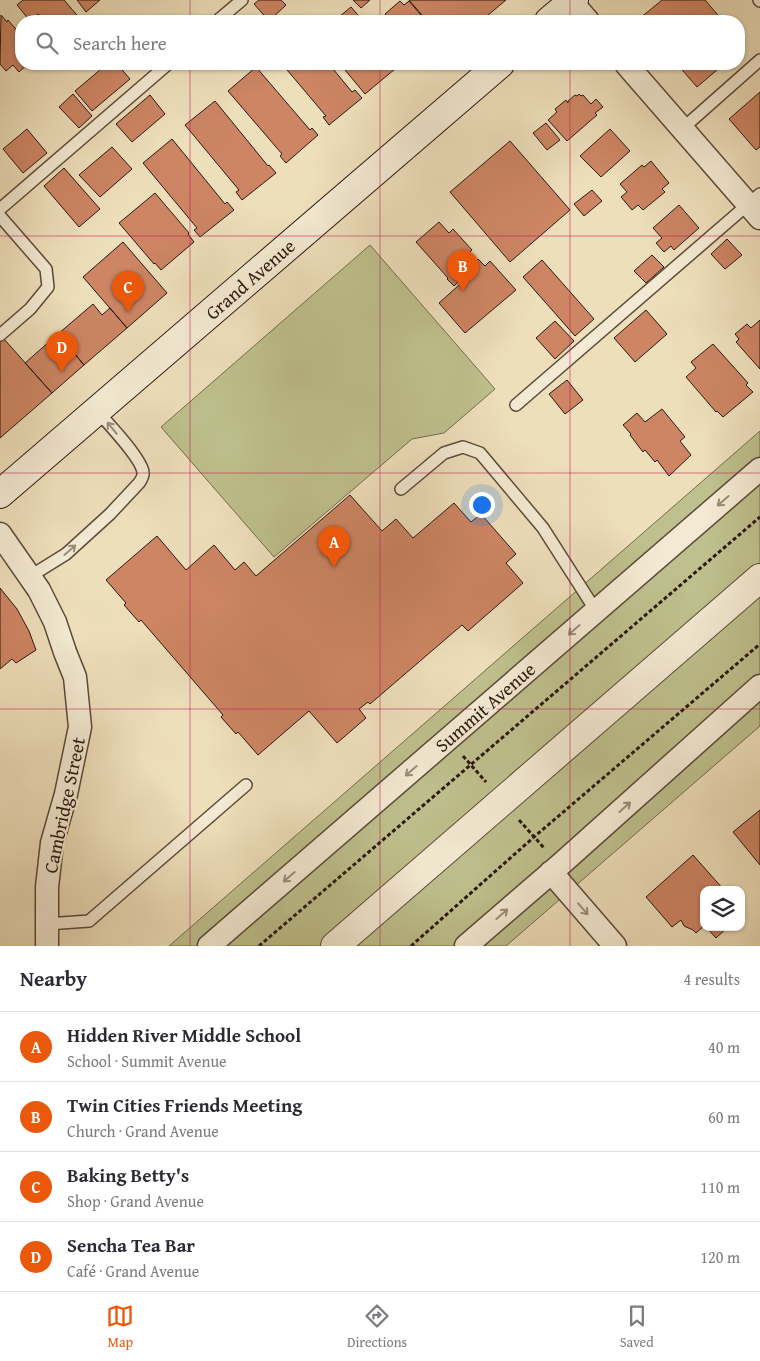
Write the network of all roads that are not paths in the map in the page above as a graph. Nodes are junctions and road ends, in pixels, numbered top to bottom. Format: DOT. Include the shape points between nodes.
graph roads {
  1 [pos="242,0"];
  2 [pos="576,6"];
  3 [pos="224,15"];
  4 [pos="560,15"];
  5 [pos="760,60"];
  6 [pos="161,70"];
  7 [pos="493,70"];
  8 [pos="631,70"];
  9 [pos="682,129"];
  10 [pos="756,206"];
  11 [pos="0,209"];
  12 [pos="0,216"];
  13 [pos="0,335"];
  14 [pos="516,405"];
  15 [pos="98,411"];
  16 [pos="760,469"];
  17 [pos="401,489"];
  18 [pos="0,494"];
  19 [pos="0,534"];
  20 [pos="30,577"];
  21 [pos="758,583"];
  22 [pos="596,611"];
  23 [pos="760,686"];
  24 [pos="246,785"];
  25 [pos="550,864"];
  26 [pos="47,935"];
  27 [pos="209,946"];
  28 [pos="335,946"];
  29 [pos="466,946"];
  30 [pos="615,946"];
  1 -- 3 [label="lane"];
  2 -- 4 [label="main road"];
  5 -- 9 [label="lane"];
  6 -- 11 [label="lane"];
  7 -- 15 [label="main road, Grand Avenue"];
  8 -- 9 [label="street"];
  9 -- 10 [label="street"];
  10 -- 14 [label="lane"];
  12 -- 13 [label="lane" via="46,269 48,287 30,309"];
  15 -- 18 [label="main road, Grand Avenue"];
  20 -- 15 [label="lane, one-way" via="66,554 143,478 139,462"];
  16 -- 22 [label="street, Summit Avenue, one-way"];
  17 -- 22 [label="lane" via="444,453 464,447 480,453 543,528"];
  19 -- 20 [label="street, Cambridge Street"];
  20 -- 26 [label="street, Cambridge Street" via="55,622 75,678 80,727 52,843 46,888"];
  21 -- 28 [label="main road"];
  22 -- 27 [label="street, Summit Avenue, one-way"];
  25 -- 23 [label="street, one-way"];
  24 -- 26 [label="lane" via="89,921"];
  29 -- 25 [label="street, one-way"];
  25 -- 30 [label="street, one-way"];
}
